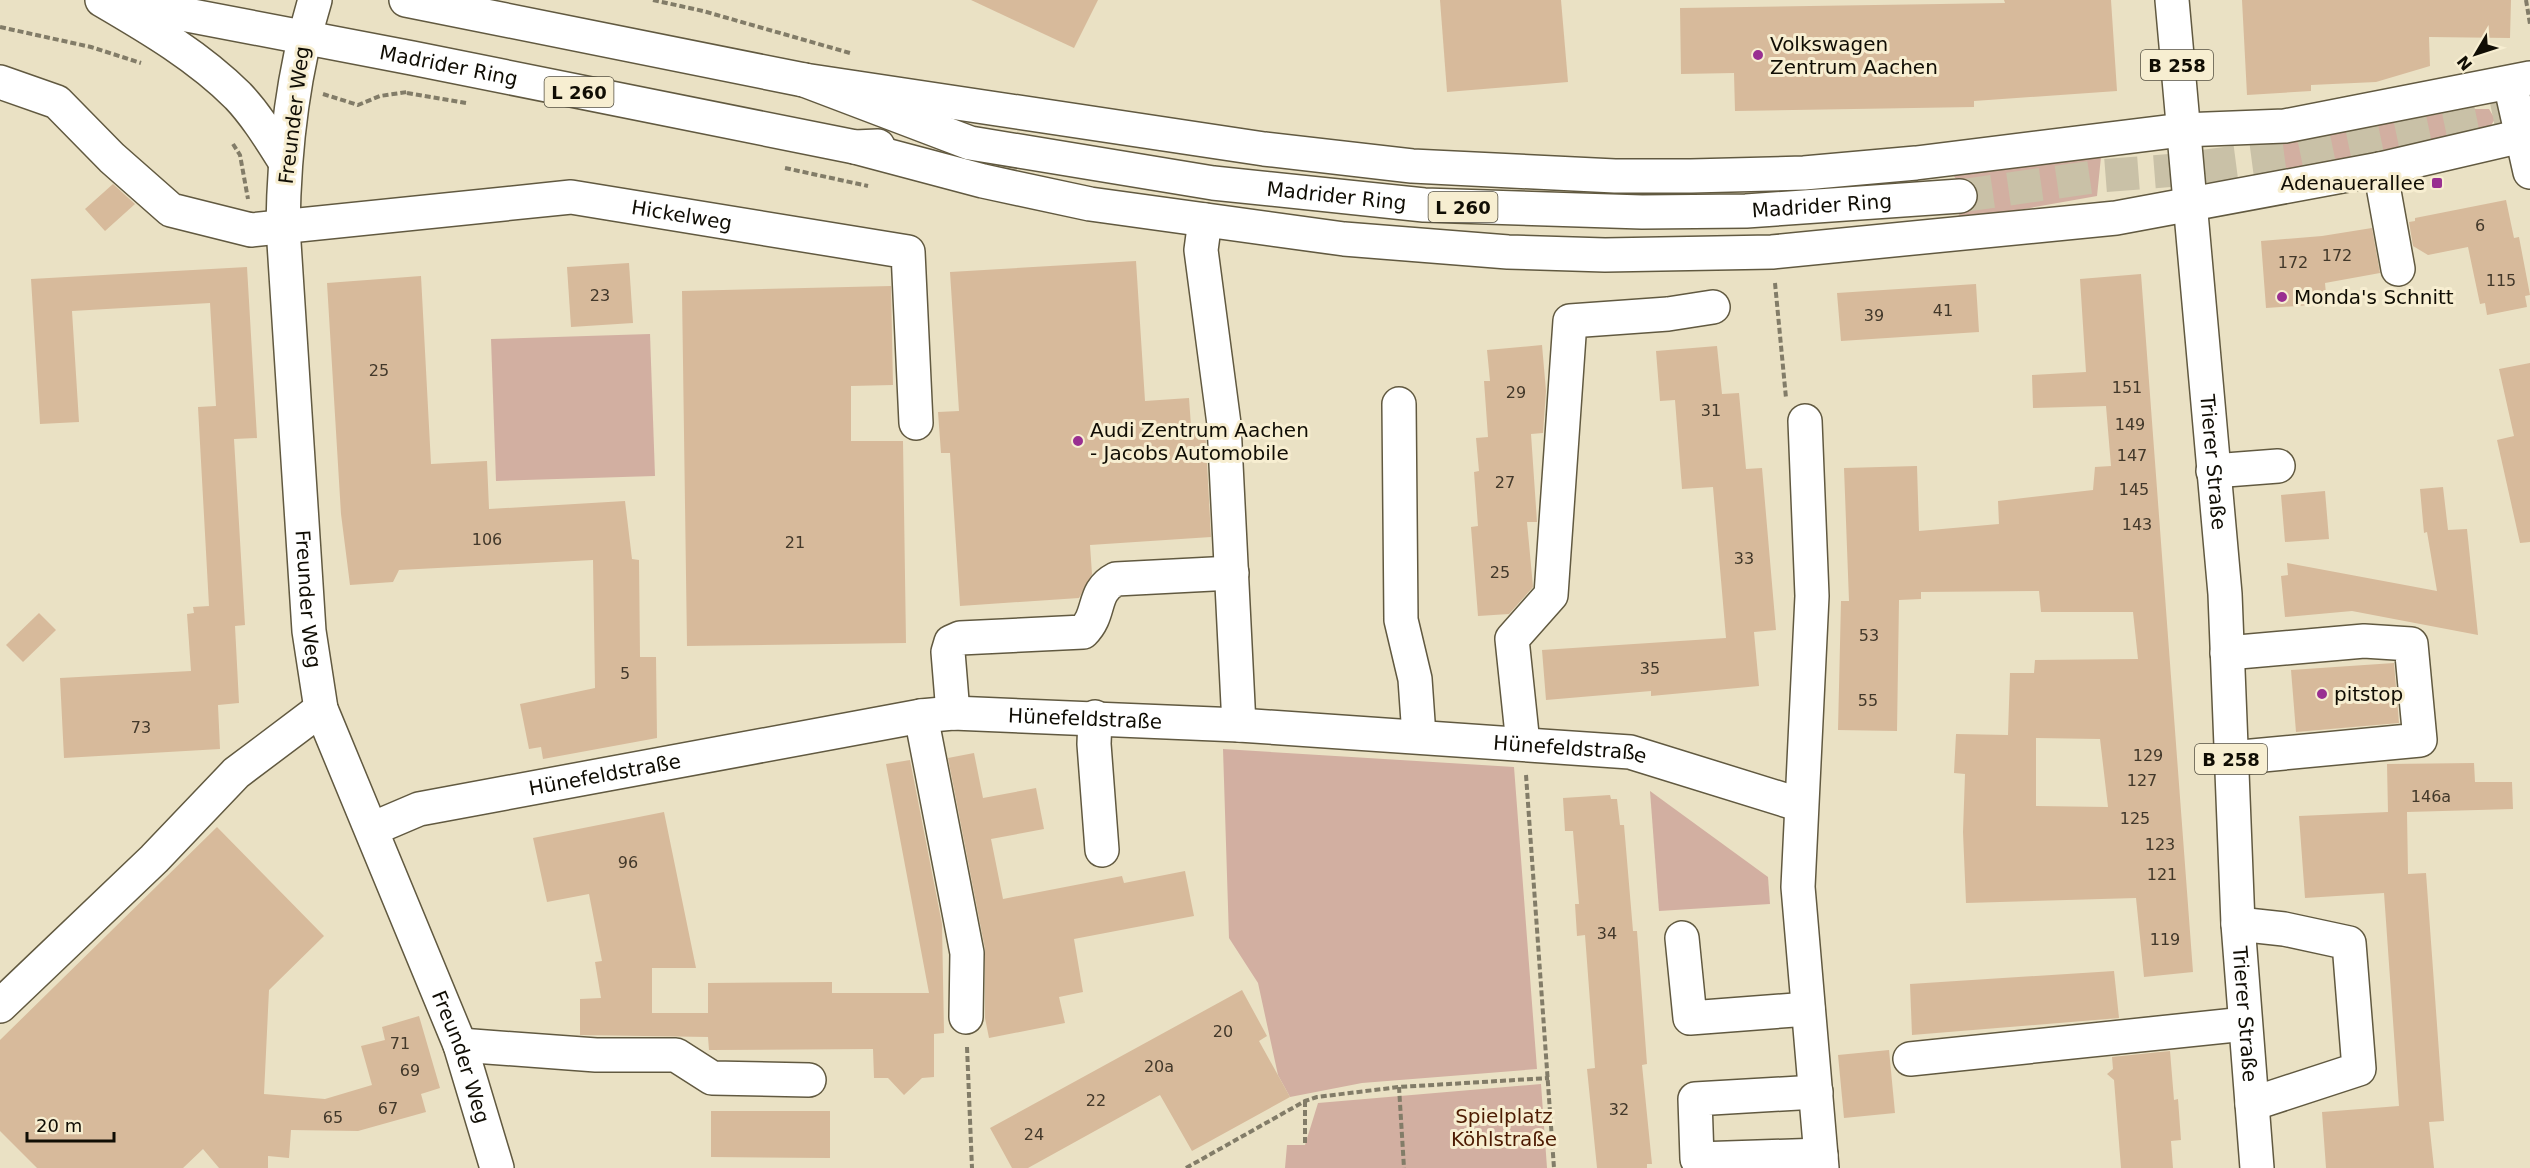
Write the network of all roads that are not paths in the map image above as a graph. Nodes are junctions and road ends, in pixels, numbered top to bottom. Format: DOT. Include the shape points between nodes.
graph roads {
  1 [pos="102,0"];
  2 [pos="108,0"];
  3 [pos="315,0"];
  4 [pos="406,0"];
  5 [pos="498,0"];
  6 [pos="2172,0"];
  7 [pos="540,28"];
  8 [pos="304,37"];
  9 [pos="804,80"];
  10 [pos="2520,81"];
  11 [pos="0,82"];
  12 [pos="2182,129"];
  13 [pos="2526,135"];
  14 [pos="970,143"];
  15 [pos="855,147"];
  16 [pos="284,160"];
  17 [pos="2380,168"];
  18 [pos="2530,172"];
  19 [pos="1960,196"];
  20 [pos="2189,205"];
  21 [pos="1206,220"];
  22 [pos="267,228"];
  23 [pos="2398,269"];
  24 [pos="1713,307"];
  25 [pos="1399,404"];
  26 [pos="1805,421"];
  27 [pos="916,423"];
  28 [pos="2278,466"];
  29 [pos="2213,471"];
  30 [pos="1232,573"];
  31 [pos="2227,653"];
  32 [pos="321,709"];
  33 [pos="937,714"];
  34 [pos="1095,717"];
  35 [pos="1239,725"];
  36 [pos="1419,736"];
  37 [pos="1523,744"];
  38 [pos="2231,758"];
  39 [pos="1801,806"];
  40 [pos="372,828"];
  41 [pos="1102,850"];
  42 [pos="2238,924"];
  43 [pos="1682,938"];
  44 [pos="0,1005"];
  45 [pos="1808,1009"];
  46 [pos="966,1017"];
  47 [pos="2245,1024"];
  48 [pos="460,1045"];
  49 [pos="1910,1059"];
  50 [pos="809,1080"];
  51 [pos="1815,1092"];
  52 [pos="2252,1104"];
  53 [pos="1821,1161"];
  54 [pos="497,1168"];
  55 [pos="2257,1168"];
  1 -- 16 [label="main road" via="216,76 239,98"];
  2 -- 8 [label="main road, Madrider Ring / L 260"];
  3 -- 8 [label="main road, Freunder Weg"];
  4 -- 7 [label="main road, Madrider Ring / L 260"];
  5 -- 7 [label="main road"];
  6 -- 12 [label="main road, Trierer Straße / B 258"];
  7 -- 9 [label="main road, Madrider Ring / L 260"];
  8 -- 15 [label="main road, Madrider Ring / L 260"];
  8 -- 16 [label="main road, Freunder Weg"];
  9 -- 12 [label="main road" via="1264,149 1412,166 1616,176 1860,168"];
  9 -- 14 [label="main road, Madrider Ring / L 260"];
  10 -- 12 [label="main road" via="2285,126"];
  10 -- 13 [label="main road"];
  11 -- 22 [label="main road" via="57,102 171,210"];
  12 -- 20 [label="main road, Trierer Straße / B 258"];
  13 -- 17 [label="main road"];
  13 -- 18 [label="main road"];
  14 -- 15 [label="main road, Madrider Ring / L 260"];
  14 -- 19 [label="main road, Madrider Ring / L 260" via="1213,183 1424,205 1746,211"];
  15 -- 21 [label="main road" via="1079,202"];
  16 -- 22 [label="main road, Freunder Weg"];
  17 -- 20 [label="main road"];
  17 -- 23 [label="main road"];
  20 -- 21 [label="main road" via="2092,221 1772,252 1605,255 1508,252 1344,238"];
  20 -- 29 [label="main road, Trierer Straße / B 258"];
  21 -- 30 [label="main road" via="1201,250 1224,424"];
  22 -- 27 [label="main road, Hickelweg" via="571,196 908,252"];
  22 -- 32 [label="main road, Freunder Weg" via="309,631"];
  24 -- 37 [label="main road" via="1570,321 1551,595 1512,639"];
  25 -- 36 [label="main road" via="1401,620 1413,660"];
  26 -- 39 [label="main road" via="1812,596"];
  28 -- 29 [label="main road"];
  29 -- 31 [label="main road, Trierer Straße / B 258"];
  30 -- 33 [label="main road" via="1116,579 1104,585 1092,623 1083,632 960,638 951,642"];
  30 -- 35 [label="main road"];
  31 -- 38 [label="main road, Trierer Straße / B 258"];
  31 -- 38 [label="main road" via="2364,641 2411,644 2420,740"];
  32 -- 40 [label="main road, Freunder Weg"];
  32 -- 44 [label="main road" via="236,773 154,860"];
  33 -- 34 [label="main road, Hünefeldstraße"];
  33 -- 40 [label="main road, Hünefeldstraße" via="419,809"];
  33 -- 46 [label="main road" via="967,953"];
  34 -- 35 [label="main road, Hünefeldstraße"];
  34 -- 41 [label="main road"];
  35 -- 36 [label="main road, Hünefeldstraße"];
  36 -- 37 [label="main road, Hünefeldstraße"];
  37 -- 39 [label="main road, Hünefeldstraße" via="1630,752"];
  38 -- 42 [label="main road, Trierer Straße / B 258"];
  39 -- 45 [label="main road" via="1798,887"];
  40 -- 48 [label="main road, Freunder Weg"];
  42 -- 47 [label="main road, Trierer Straße / B 258"];
  42 -- 52 [label="main road, Trierer Straße" via="2349,943 2359,1069"];
  43 -- 45 [label="main road" via="1689,1018"];
  45 -- 51 [label="main road"];
  47 -- 49 [label="main road"];
  47 -- 52 [label="main road, Trierer Straße / B 258"];
  48 -- 50 [label="main road" via="597,1055 676,1055 712,1078"];
  48 -- 54 [label="main road, Freunder Weg"];
  51 -- 53 [label="main road"];
  51 -- 53 [label="main road" via="1695,1099 1698,1159"];
  52 -- 55 [label="main road, Trierer Straße / B 258"];
}
